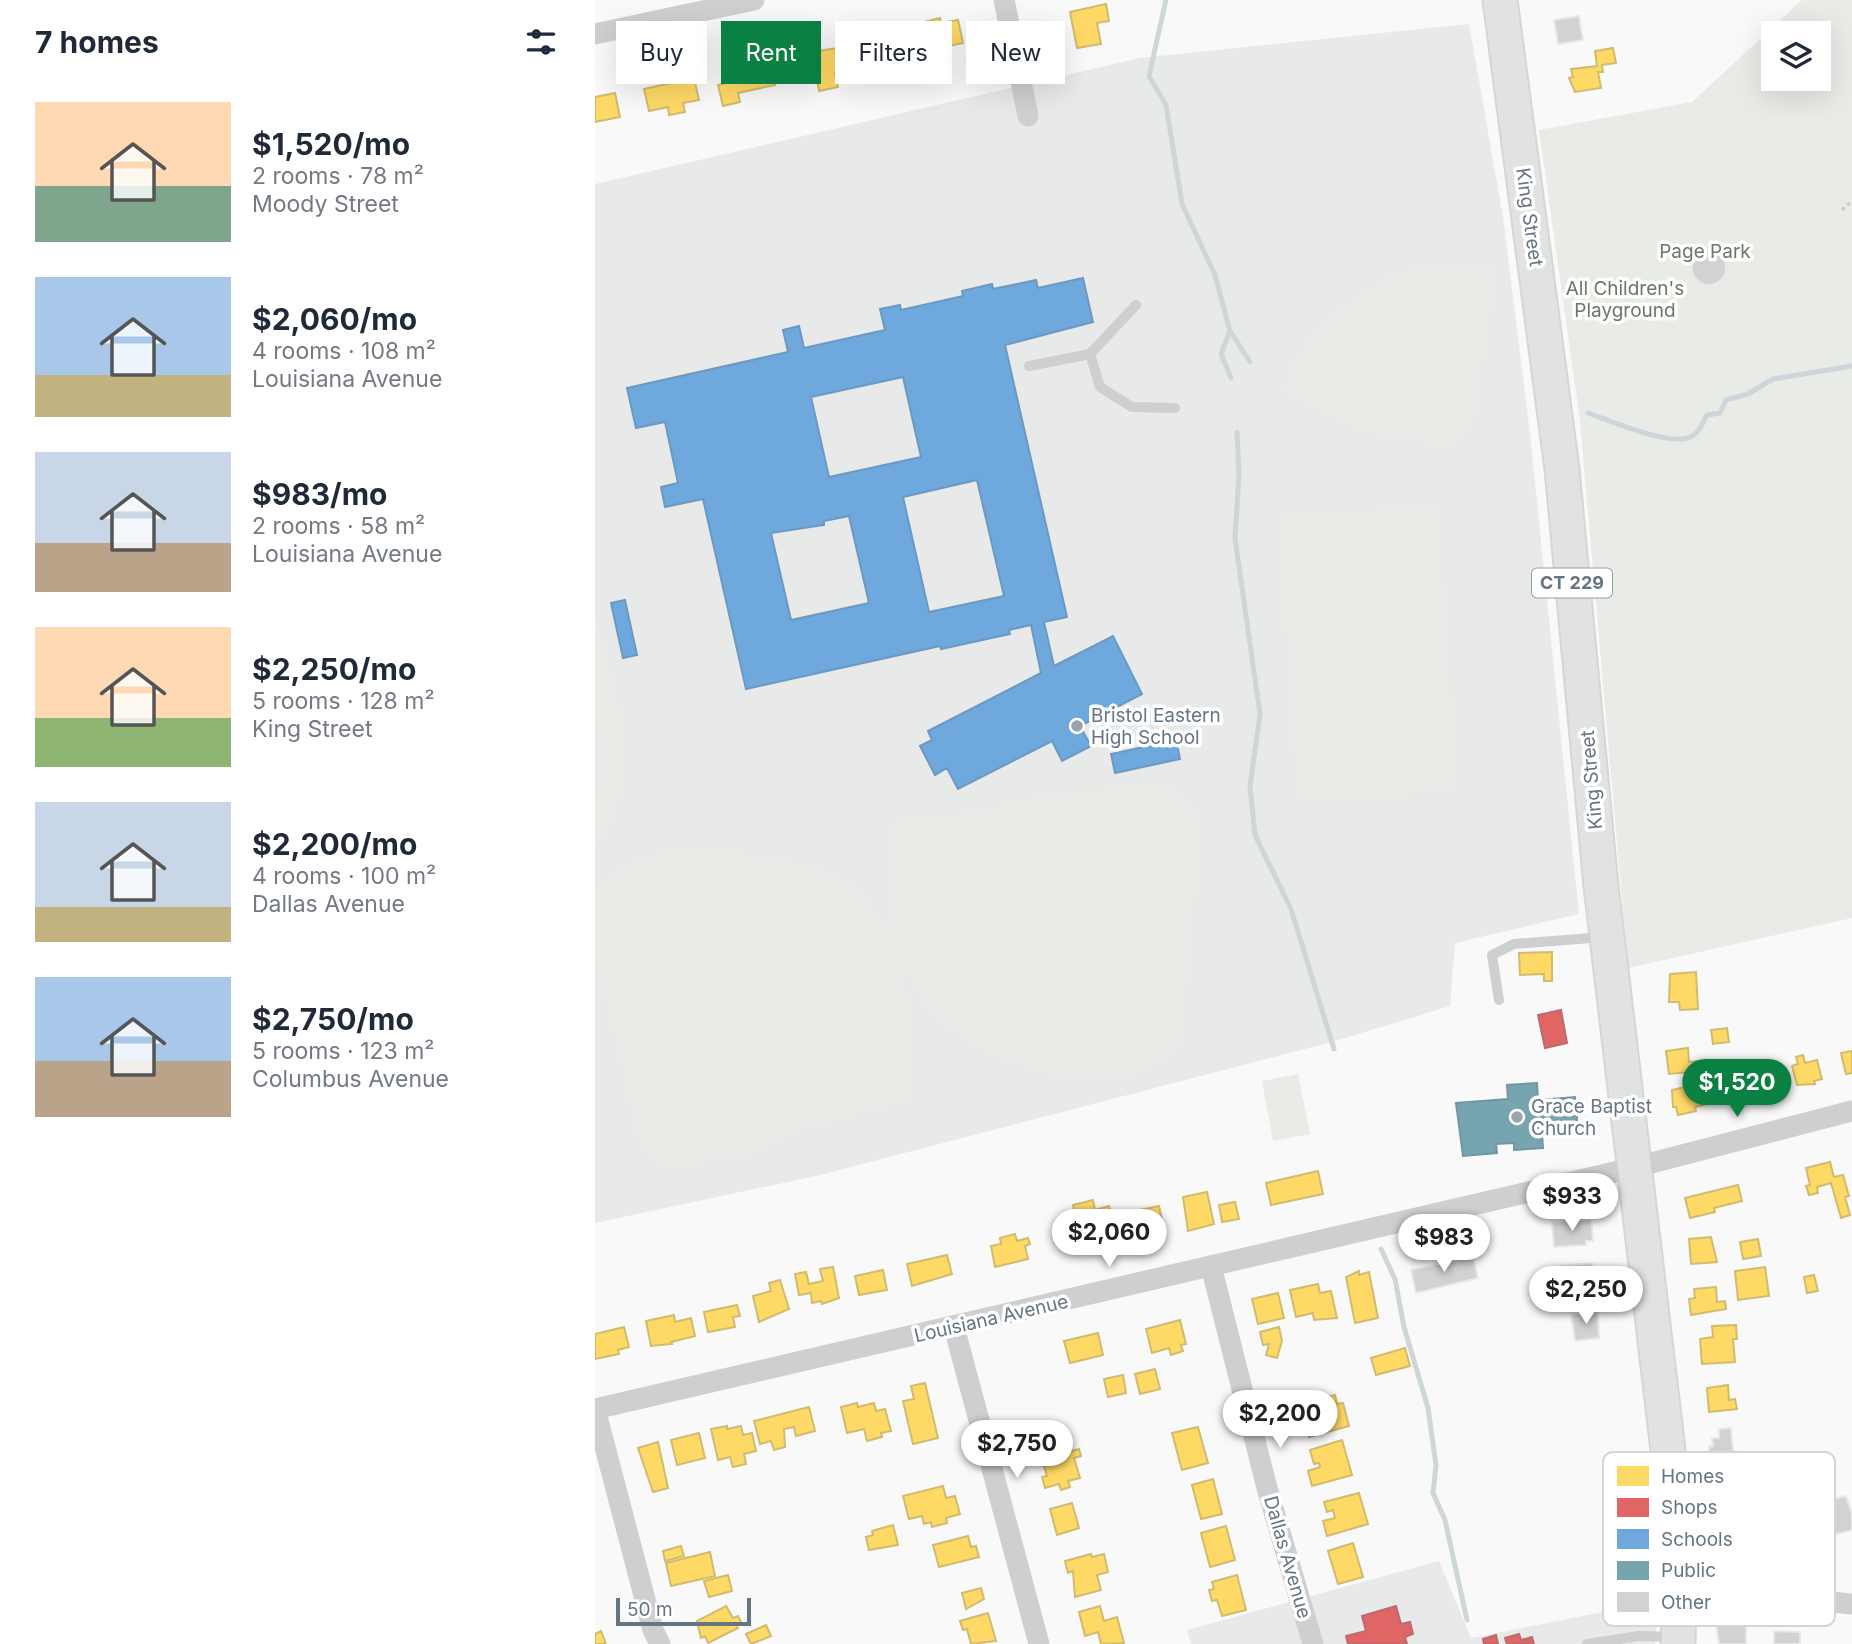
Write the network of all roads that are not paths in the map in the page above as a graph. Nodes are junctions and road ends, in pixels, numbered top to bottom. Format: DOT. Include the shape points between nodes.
graph roads {
  1 [pos="754,0"];
  2 [pos="1004,0"];
  3 [pos="1500,0"];
  4 [pos="595,34"];
  5 [pos="1028,116"];
  6 [pos="1136,305"];
  7 [pos="1090,354"];
  8 [pos="1028,366"];
  9 [pos="1175,408"];
  10 [pos="1607,937"];
  11 [pos="1499,1000"];
  12 [pos="1852,1111"];
  13 [pos="1632,1168"];
  14 [pos="1211,1266"];
  15 [pos="954,1327"];
  16 [pos="595,1409"];
  17 [pos="1666,1452"];
  18 [pos="1638,1640"];
  19 [pos="1678,1640"];
  20 [pos="660,1644"];
  21 [pos="1039,1644"];
  22 [pos="1313,1644"];
  23 [pos="1587,1644"];
  1 -- 4 [label="street"];
  2 -- 5 [label="street"];
  3 -- 10 [label="main road, King Street / CT 229" via="1562,470"];
  6 -- 7 [label="lane"];
  7 -- 8 [label="lane"];
  7 -- 9 [label="lane" via="1100,387 1132,407"];
  10 -- 11 [label="lane" via="1514,944 1492,955"];
  10 -- 13 [label="main road, King Street / CT 229"];
  12 -- 13 [label="street, Louisiana Avenue"];
  13 -- 14 [label="street, Louisiana Avenue"];
  13 -- 17 [label="main road, King Street / CT 229"];
  14 -- 15 [label="street, Louisiana Avenue"];
  14 -- 22 [label="street, Dallas Avenue"];
  15 -- 16 [label="street, Louisiana Avenue"];
  15 -- 21 [label="street"];
  16 -- 20 [label="street"];
  18 -- 19 [label="lane"];
  18 -- 23 [label="lane"];
}
